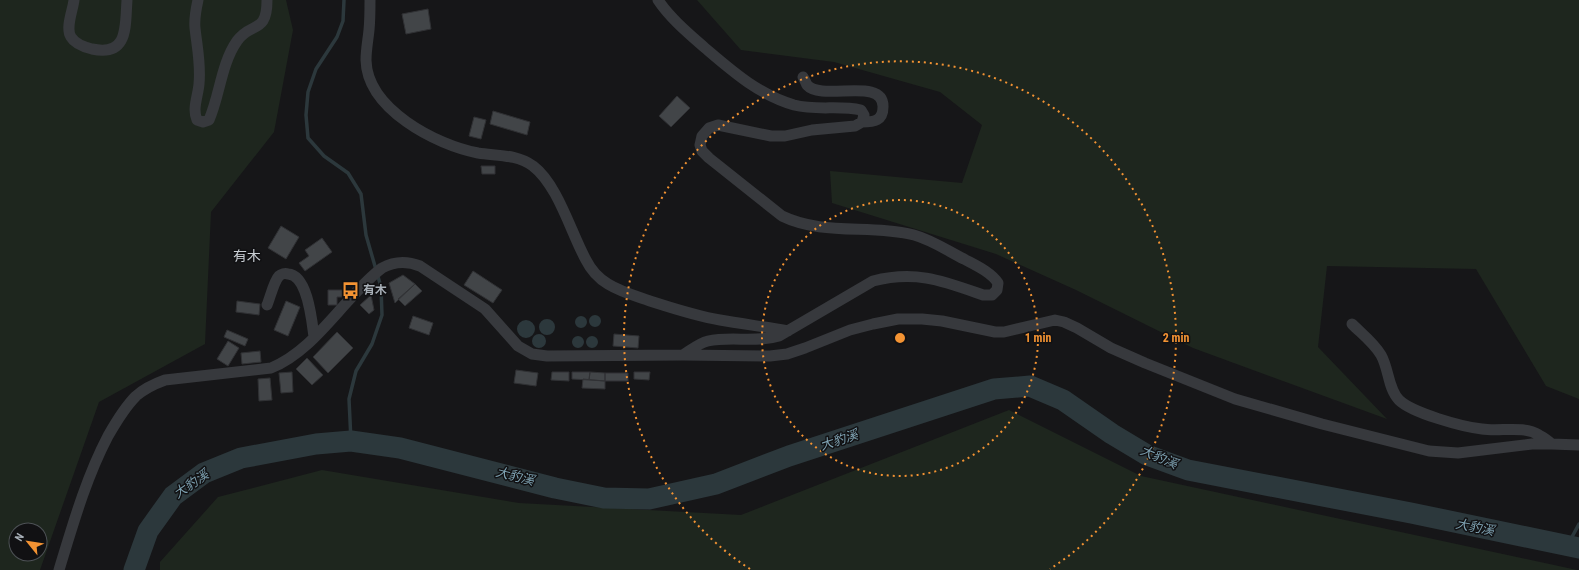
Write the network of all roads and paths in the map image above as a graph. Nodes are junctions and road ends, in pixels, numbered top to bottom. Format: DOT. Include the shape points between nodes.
graph roads {
  1 [pos="74,0"];
  2 [pos="127,0"];
  3 [pos="198,0"];
  4 [pos="268,0"];
  5 [pos="370,0"];
  6 [pos="658,0"];
  7 [pos="804,77"];
  8 [pos="862,122"];
  9 [pos="267,305"];
  10 [pos="1352,324"];
  11 [pos="788,331"];
  12 [pos="314,337"];
  13 [pos="683,355"];
  14 [pos="1552,444"];
  15 [pos="1579,445"];
  16 [pos="59,570"];
  1 -- 2 [label="street" via="70,36 78,45 100,50 112,50 120,43 125,32"];
  3 -- 4 [label="street" via="195,28 200,83 195,115 198,120 204,122 209,120 213,111 229,57 237,41 264,21"];
  5 -- 11 [label="street" via="366,61 371,83 379,96 394,112 437,139 478,153 520,158 533,166 546,180 564,210 595,274 624,292 661,304 718,320"];
  6 -- 8 [label="street" via="666,12 701,45 738,76 770,96 794,105 861,110 864,116"];
  7 -- 8 [label="street" via="811,88 821,91 865,91 880,97 882,115 878,120"];
  8 -- 11 [label="street" via="855,126 812,130 785,136 772,136 718,125 709,128 702,136 700,145 709,158 789,220 815,227 915,235 995,278 998,283 997,290 992,295 984,295 936,279 907,275 884,278"];
  9 -- 12 [label="street" via="280,275 291,274 297,278 305,293"];
  10 -- 14 [label="street" via="1381,356 1398,400 1414,410 1482,429 1528,430"];
  11 -- 13 [label="street" via="771,338 707,341"];
  12 -- 13 [label="street" via="361,286 382,268 400,262 411,262 480,306 518,346 532,354"];
  12 -- 16 [label="street" via="289,359 270,368 165,380 136,396 124,410 96,458"];
  13 -- 14 [label="street" via="787,354 850,330 898,319 942,321 995,332 1055,320 1077,328 1111,348 1234,399 1322,424 1429,450 1458,453"];
  14 -- 15 [label="street"];
}
